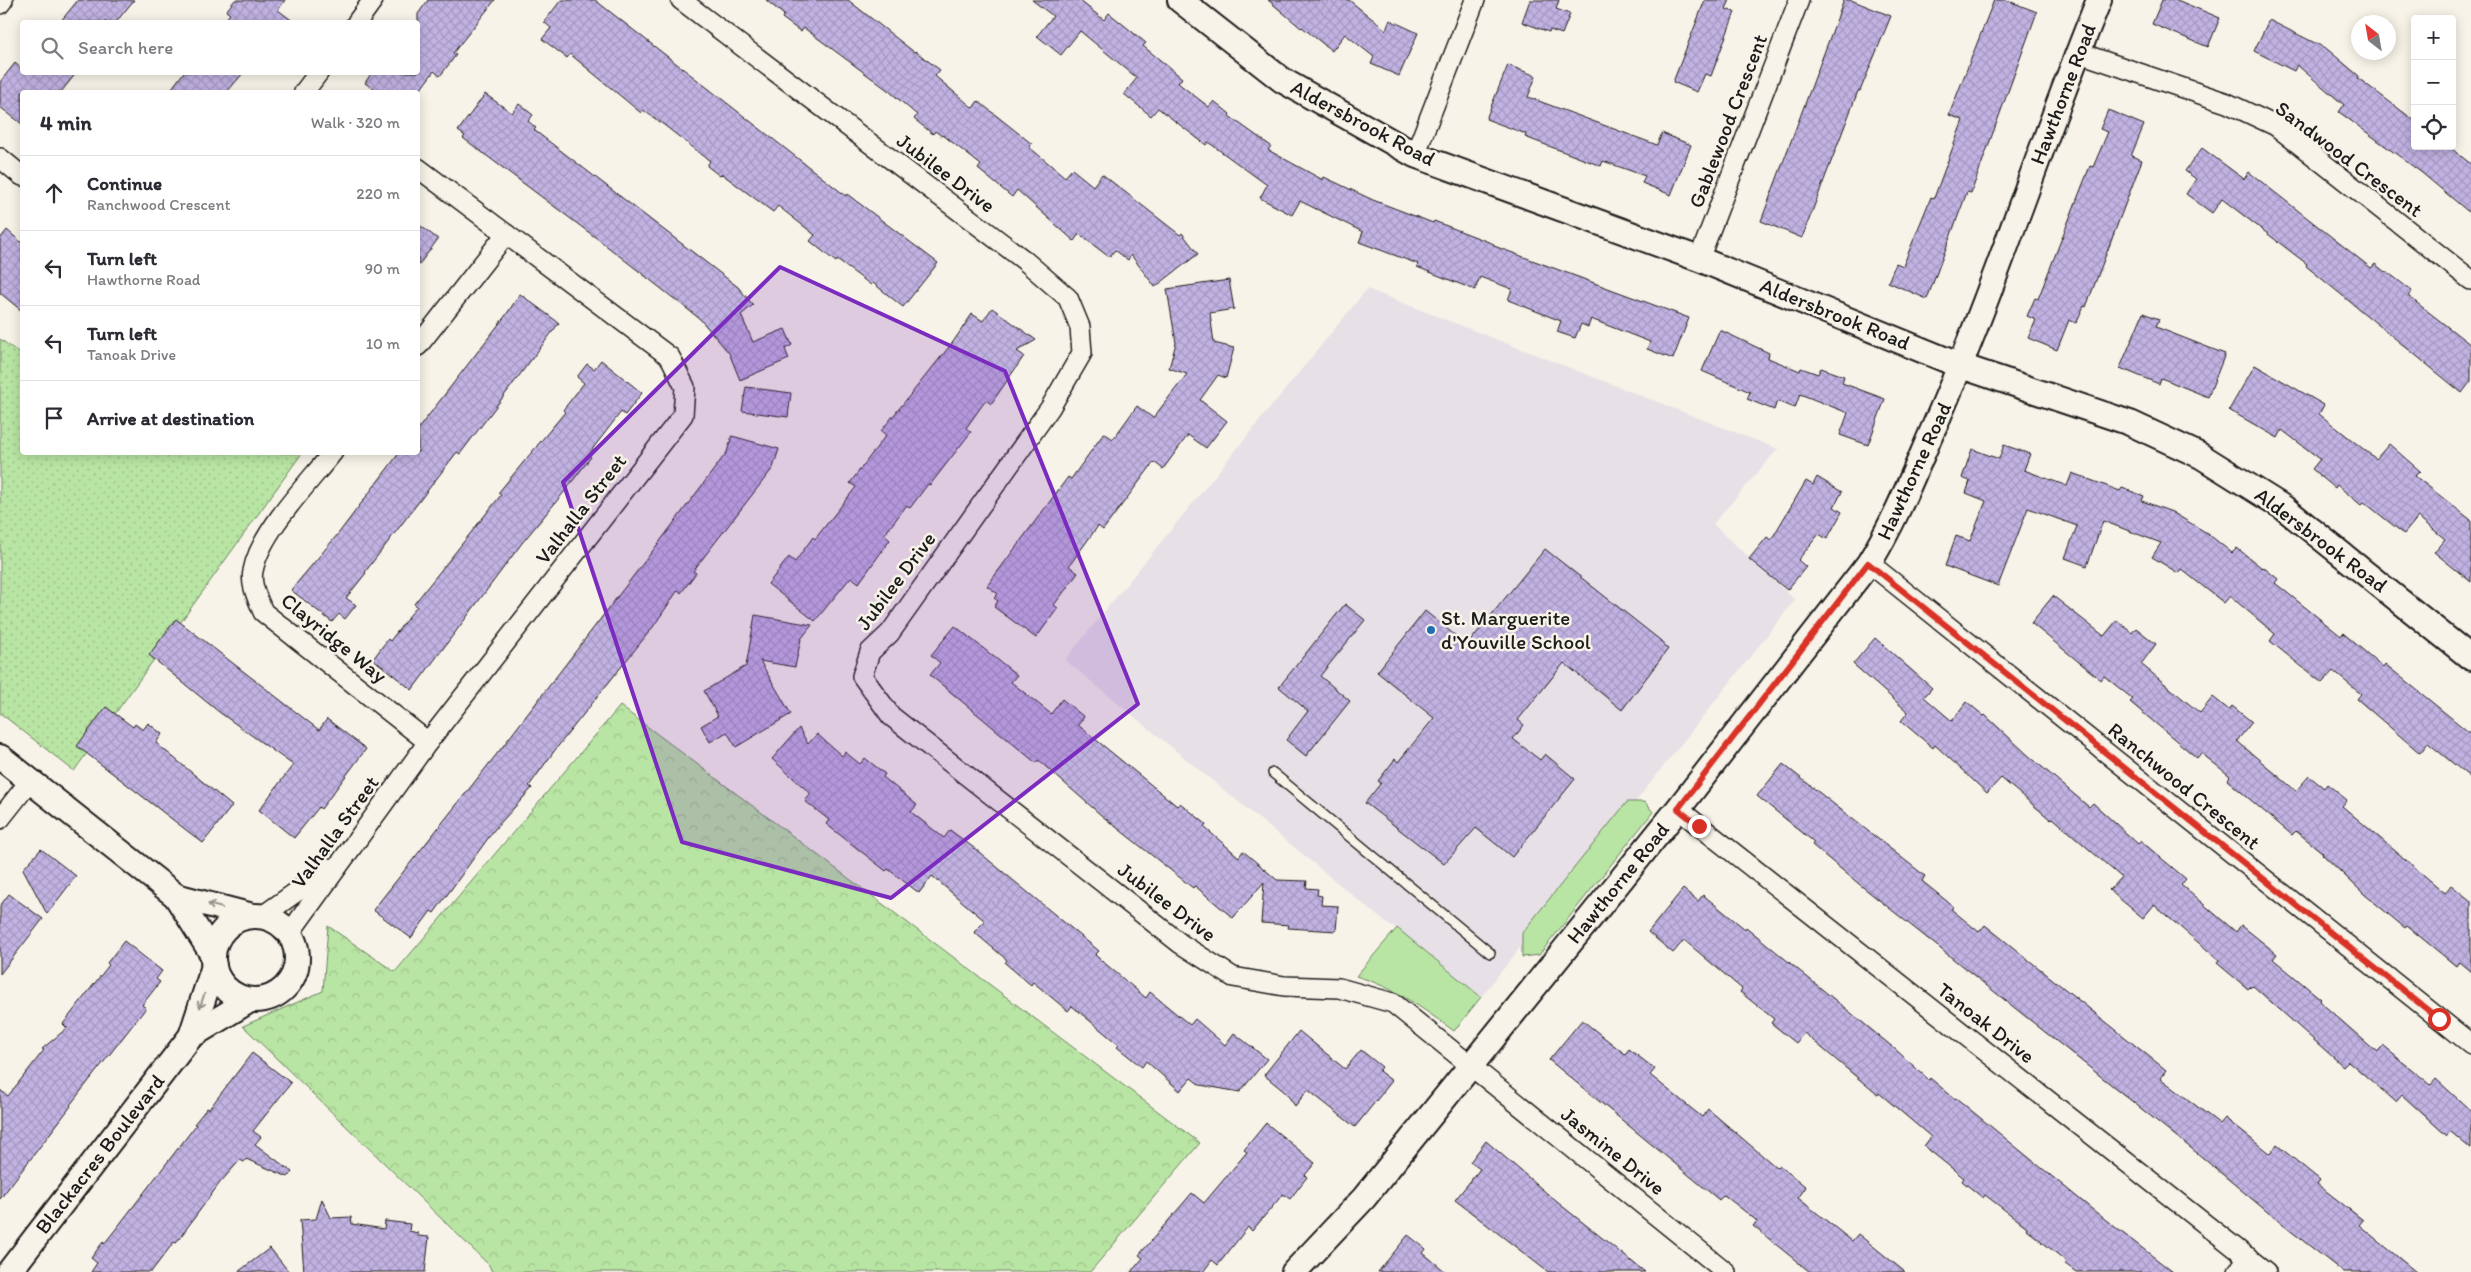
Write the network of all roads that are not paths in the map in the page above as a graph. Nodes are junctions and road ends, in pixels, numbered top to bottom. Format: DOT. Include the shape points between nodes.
graph roads {
  1 [pos="3,0"];
  2 [pos="373,0"];
  3 [pos="681,0"];
  4 [pos="1180,0"];
  5 [pos="1475,0"];
  6 [pos="1799,0"];
  7 [pos="2099,0"];
  8 [pos="0,4"];
  9 [pos="358,20"];
  10 [pos="2077,52"];
  11 [pos="1415,155"];
  12 [pos="0,158"];
  13 [pos="420,170"];
  14 [pos="20,174"];
  15 [pos="506,234"];
  16 [pos="1699,259"];
  17 [pos="2471,280"];
  18 [pos="420,343"];
  19 [pos="1962,366"];
  20 [pos="331,455"];
  21 [pos="1868,563"];
  22 [pos="2471,658"];
  23 [pos="428,742"];
  24 [pos="0,757"];
  25 [pos="1273,773"];
  26 [pos="30,781"];
  27 [pos="1678,809"];
  28 [pos="0,819"];
  29 [pos="343,859"];
  30 [pos="176,896"];
  31 [pos="257,917"];
  32 [pos="289,934"];
  33 [pos="1490,953"];
  34 [pos="213,961"];
  35 [pos="250,1000"];
  36 [pos="191,1036"];
  37 [pos="2471,1044"];
  38 [pos="1472,1065"];
  39 [pos="2243,1264"];
  40 [pos="9,1272"];
  41 [pos="1294,1272"];
  42 [pos="1726,1272"];
  43 [pos="2266,1272"];
  1 -- 8 [label="street"];
  2 -- 9 [label="street"];
  3 -- 38 [label="street, Jubilee Drive" via="1024,260 1068,298 1080,326 1082,353 1050,408 890,633 870,652 862,676 892,716 1188,948 1233,977 1284,986 1339,988 1393,1003"];
  4 -- 11 [label="street, Aldersbrook Road" via="1282,80"];
  5 -- 11 [label="street"];
  6 -- 16 [label="street, Gablewood Crescent"];
  7 -- 10 [label="street, Hawthorne Road"];
  10 -- 17 [label="street, Sandwood Crescent" via="2227,103 2276,126"];
  10 -- 19 [label="street, Hawthorne Road"];
  11 -- 16 [label="street, Aldersbrook Road"];
  12 -- 14 [label="street"];
  13 -- 15 [label="street, Valhalla Street"];
  15 -- 18 [label="street"];
  15 -- 23 [label="street, Valhalla Street" via="670,357 686,387 683,415"];
  16 -- 19 [label="street, Aldersbrook Road"];
  19 -- 21 [label="street, Hawthorne Road" via="1886,535"];
  19 -- 22 [label="street, Aldersbrook Road" via="2130,423 2200,456 2284,508"];
  20 -- 23 [label="street, Clayridge Way" via="267,535 253,571 254,591 263,612"];
  21 -- 27 [label="street, Hawthorne Road"];
  21 -- 37 [label="street, Ranchwood Crescent"];
  23 -- 29 [label="street, Valhalla Street"];
  24 -- 26 [label="street"];
  25 -- 33 [label="lane"];
  26 -- 28 [label="street"];
  26 -- 30 [label="street"];
  27 -- 38 [label="street, Hawthorne Road"];
  27 -- 39 [label="street, Tanoak Drive"];
  29 -- 31 [label="street"];
  29 -- 32 [label="street, Valhalla Street"];
  31 -- 30 [label="street, one-way"];
  30 -- 34 [label="street"];
  31 -- 32 [label="street" via="279,923"];
  31 -- 34 [label="street" via="242,918 222,932 215,943"];
  32 -- 35 [label="street" via="297,958 295,972 288,984 277,994"];
  34 -- 35 [label="street" via="218,979 227,989"];
  34 -- 36 [label="street, Blackacres Boulevard, one-way"];
  35 -- 36 [label="street, Blackacres Boulevard"];
  36 -- 40 [label="street, Blackacres Boulevard"];
  38 -- 41 [label="street, Hawthorne Road" via="1364,1198"];
  38 -- 42 [label="street, Jasmine Drive"];
  39 -- 43 [label="street, Tanoak Drive"];
}
